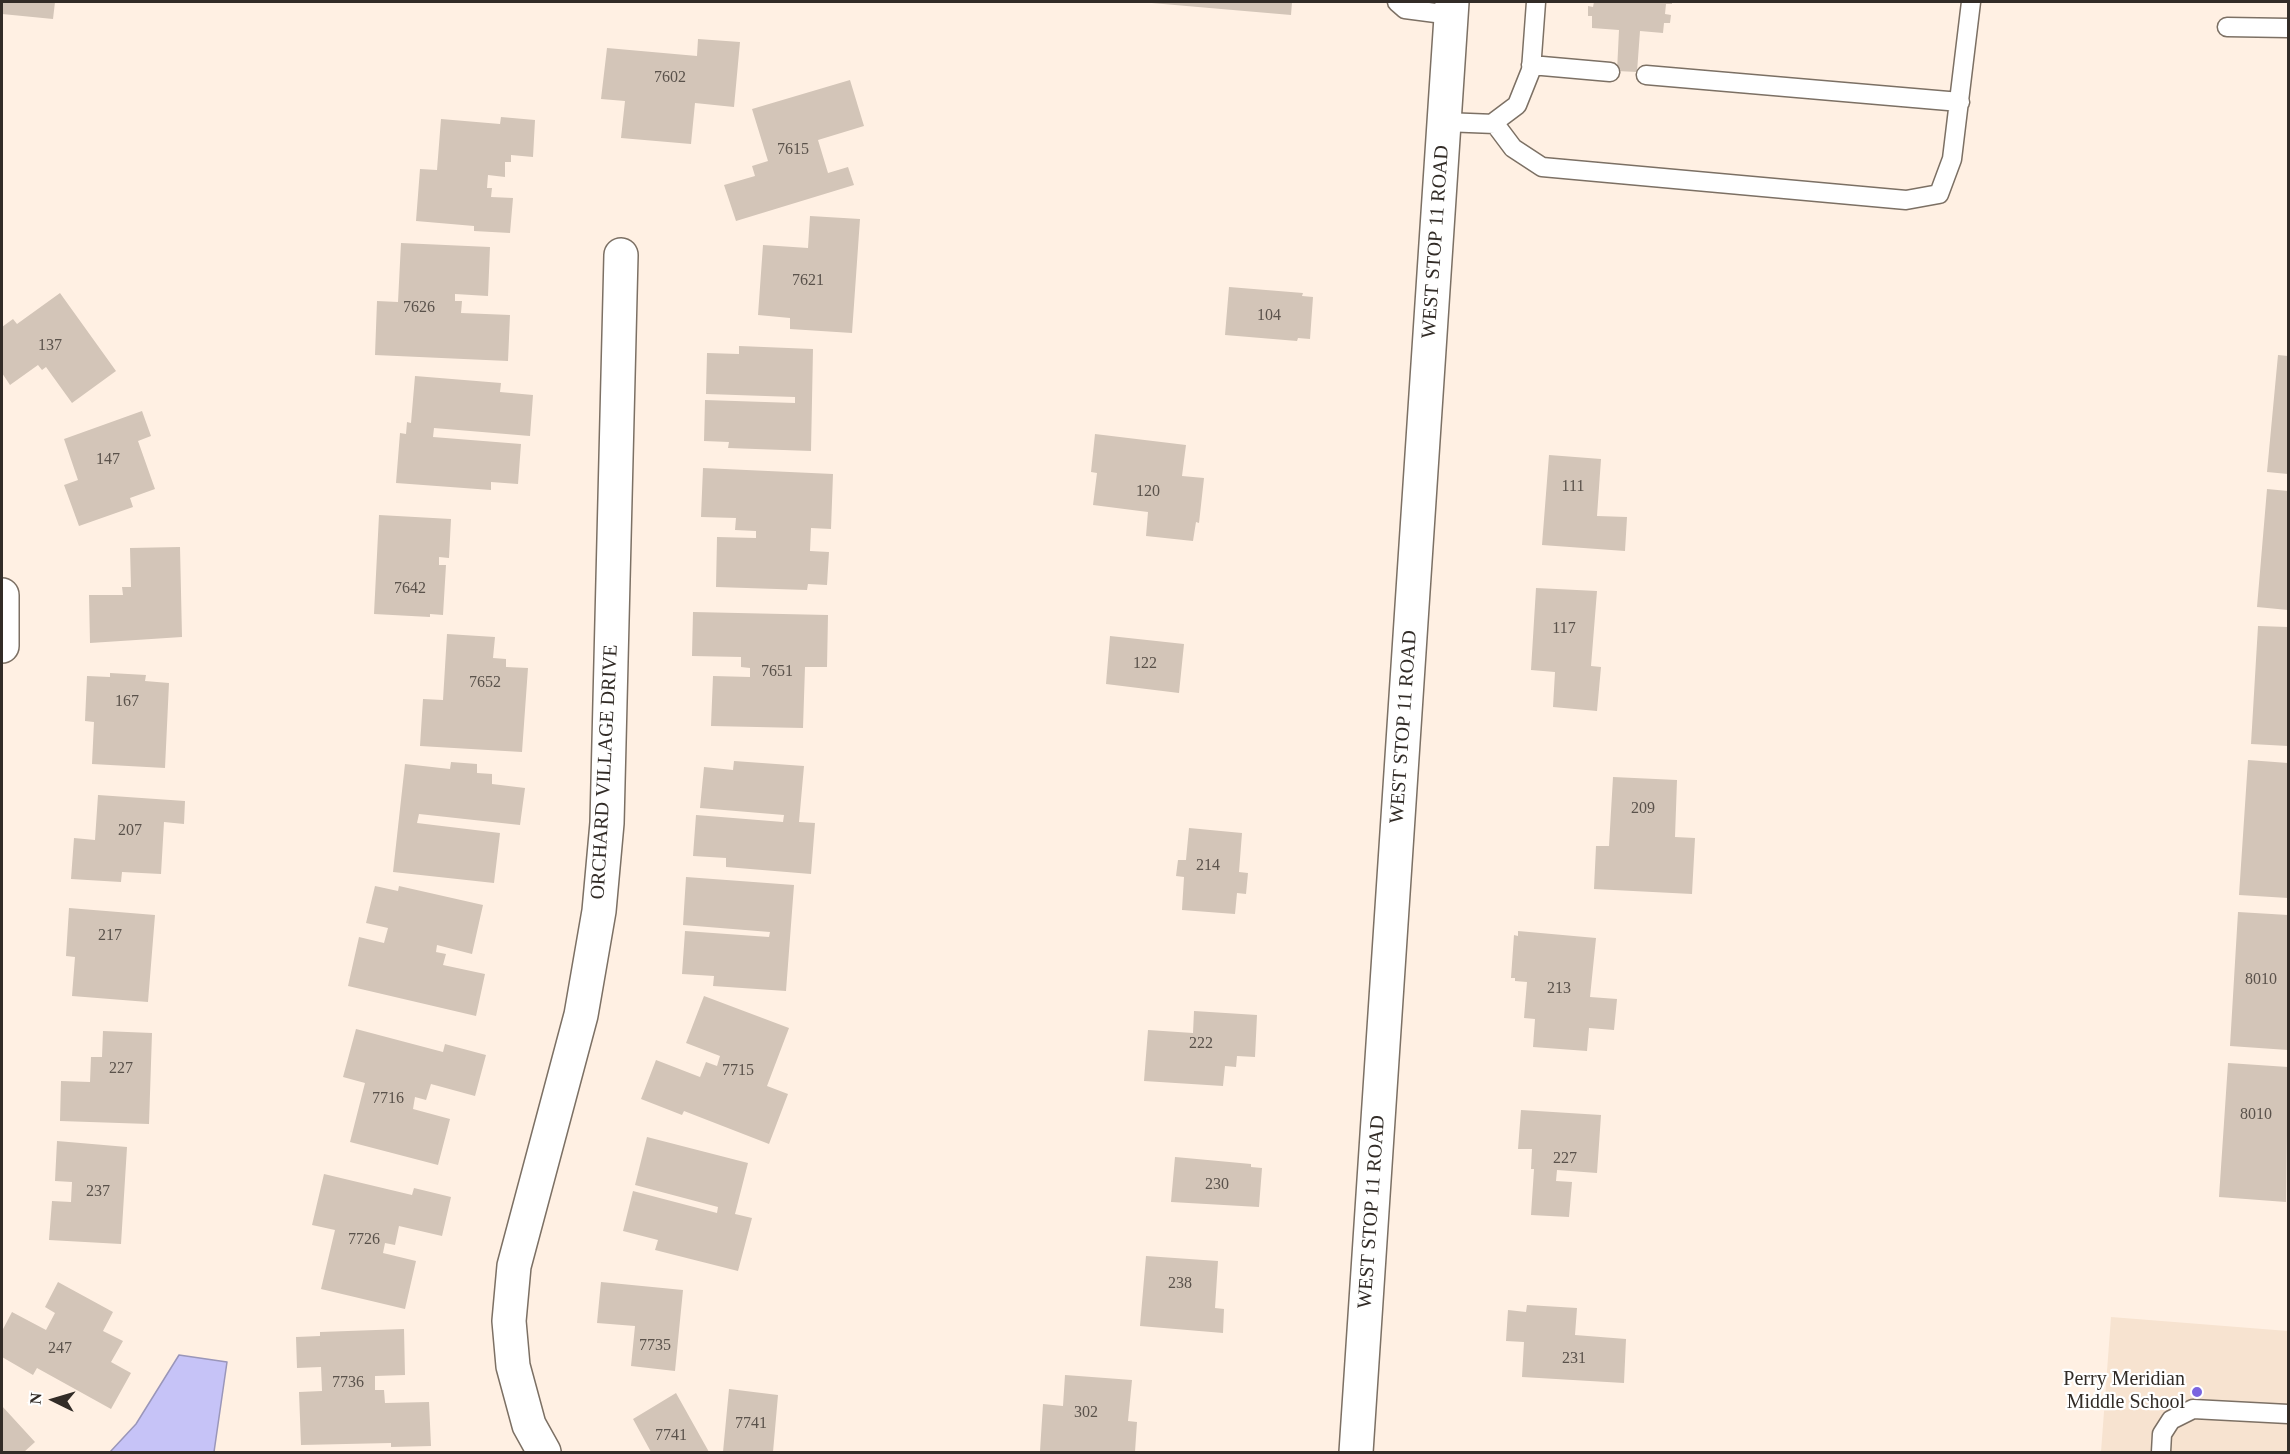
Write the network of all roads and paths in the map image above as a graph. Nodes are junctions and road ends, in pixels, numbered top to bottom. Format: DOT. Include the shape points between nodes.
graph roads {
  1 [pos="1397,2"];
  2 [pos="1536,2"];
  3 [pos="1971,2"];
  4 [pos="1451,8"];
  5 [pos="2227,27"];
  6 [pos="2289,28"];
  7 [pos="1531,65"];
  8 [pos="1610,72"];
  9 [pos="1646,75"];
  10 [pos="1960,102"];
  11 [pos="1444,122"];
  12 [pos="1493,123"];
  13 [pos="621,255"];
  14 [pos="2,595"];
  15 [pos="2,646"];
  16 [pos="2289,1413"];
  17 [pos="544,1452"];
  18 [pos="1356,1452"];
  19 [pos="2161,1452"];
  1 -- 4 [label="lane" via="1405,9"];
  2 -- 7 [label="lane"];
  3 -- 10 [label="lane"];
  4 -- 11 [label="street, WEST STOP 11 ROAD"];
  5 -- 6 [label="lane"];
  7 -- 8 [label="lane"];
  7 -- 12 [label="lane" via="1517,105"];
  9 -- 10 [label="lane"];
  10 -- 12 [label="lane" via="1952,159 1939,194 1906,200 1542,167 1514,148"];
  11 -- 12 [label="lane"];
  11 -- 18 [label="street, WEST STOP 11 ROAD"];
  13 -- 17 [label="street, ORCHARD VILLAGE DRIVE" via="607,823 599,911 581,1015 514,1266 509,1321 513,1366 529,1425"];
  14 -- 15 [label="street"];
  16 -- 19 [label="lane" via="2193,1409 2171,1420 2162,1434"];
}
